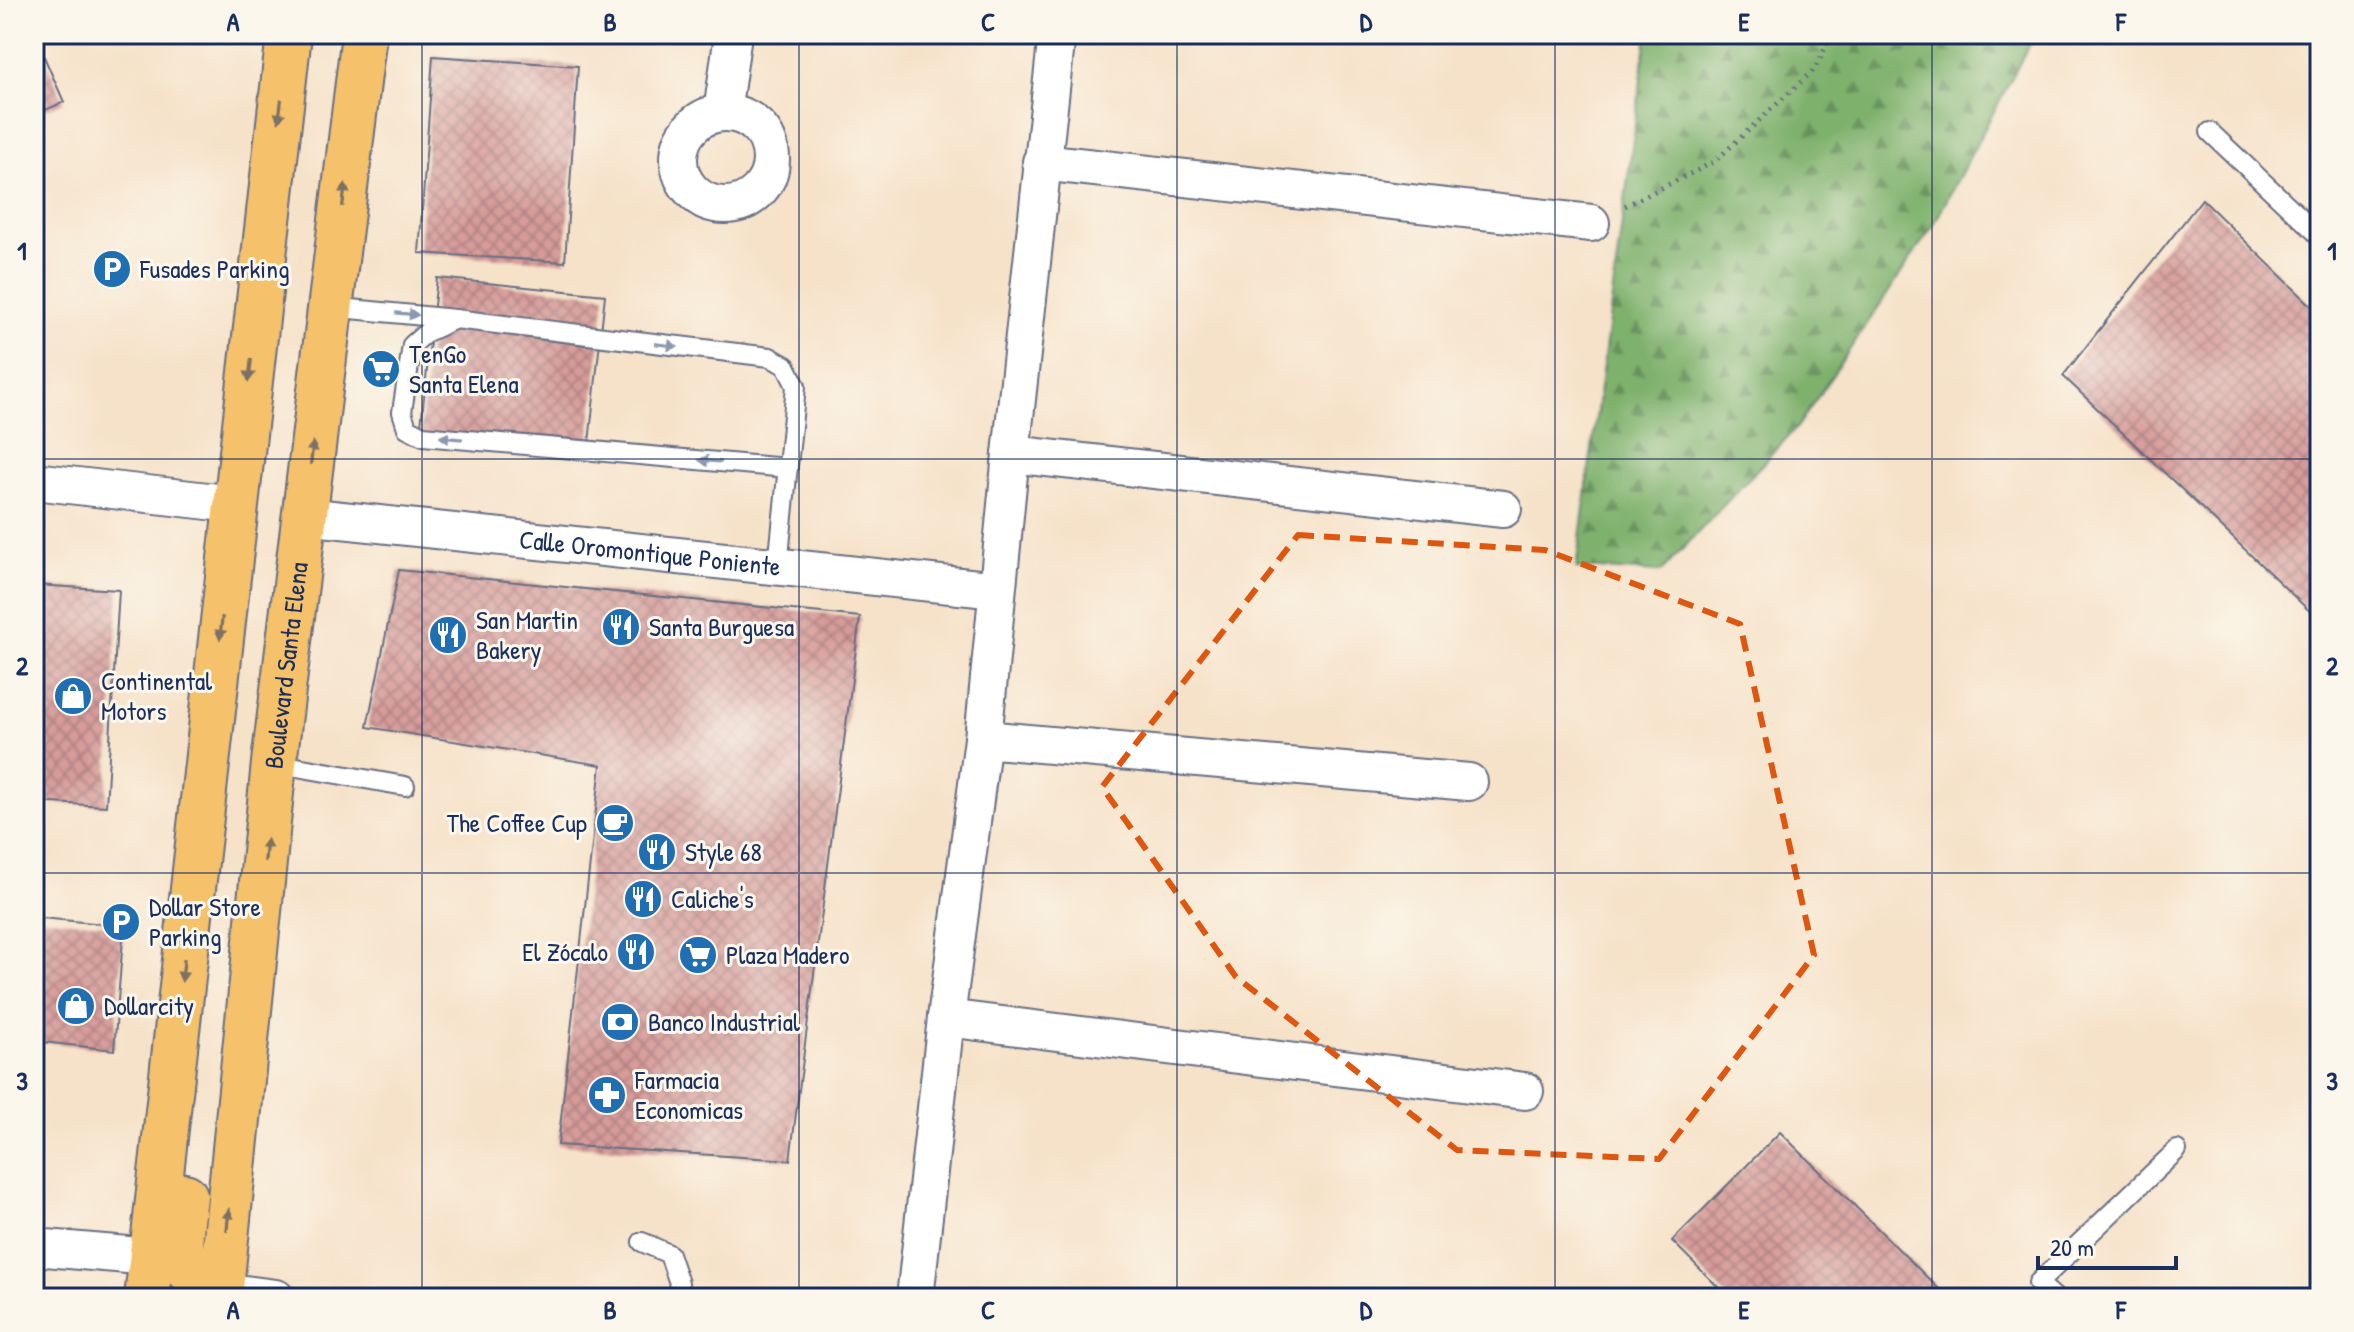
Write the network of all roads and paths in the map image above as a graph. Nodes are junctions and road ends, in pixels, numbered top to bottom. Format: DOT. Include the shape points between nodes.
graph roads {
  1 [pos="289,34"];
  2 [pos="364,34"];
  3 [pos="733,34"];
  4 [pos="1057,34"];
  5 [pos="1832,34"];
  6 [pos="722,113"];
  7 [pos="2210,132"];
  8 [pos="1041,162"];
  9 [pos="1591,223"];
  10 [pos="2320,236"];
  11 [pos="330,307"];
  12 [pos="455,319"];
  13 [pos="1011,454"];
  14 [pos="788,468"];
  15 [pos="34,481"];
  16 [pos="234,504"];
  17 [pos="1503,509"];
  18 [pos="304,516"];
  19 [pos="778,566"];
  20 [pos="997,590"];
  21 [pos="983,739"];
  22 [pos="274,763"];
  23 [pos="1469,782"];
  24 [pos="405,786"];
  25 [pos="946,1018"];
  26 [pos="175,1036"];
  27 [pos="1525,1091"];
  28 [pos="2177,1150"];
  29 [pos="642,1242"];
  30 [pos="34,1247"];
  31 [pos="149,1278"];
  32 [pos="206,1296"];
  33 [pos="276,1298"];
  34 [pos="676,1298"];
  35 [pos="915,1298"];
  36 [pos="2055,1298"];
  1 -- 16 [label="main road, one-way"];
  11 -- 2 [label="main road, Boulevard Santa Elena, one-way"];
  3 -- 6 [label="street"];
  4 -- 8 [label="street"];
  5 -- 9 [label="path" via="1815,69 1714,162"];
  7 -- 10 [label="lane"];
  8 -- 9 [label="street"];
  8 -- 13 [label="street"];
  11 -- 12 [label="lane, one-way"];
  18 -- 11 [label="main road, Boulevard Santa Elena, one-way"];
  12 -- 14 [label="lane, one-way" via="770,357 786,366 796,386"];
  14 -- 12 [label="lane, one-way" via="423,436 407,428 402,412 412,345"];
  13 -- 17 [label="street"];
  13 -- 20 [label="street"];
  14 -- 19 [label="lane"];
  15 -- 16 [label="street"];
  16 -- 26 [label="main road, one-way"];
  18 -- 19 [label="street, Calle Oromontique Poniente"];
  18 -- 22 [label="main road, Boulevard Santa Elena"];
  19 -- 20 [label="street, Calle Oromontique Poniente"];
  20 -- 21 [label="street"];
  21 -- 23 [label="street"];
  21 -- 25 [label="street"];
  22 -- 24 [label="lane"];
  32 -- 22 [label="main road, Boulevard Santa Elena, one-way"];
  25 -- 27 [label="street"];
  25 -- 35 [label="street"];
  26 -- 31 [label="main road"];
  26 -- 32 [label="main road" via="195,1070 180,1246"];
  28 -- 36 [label="lane" via="2038,1283"];
  29 -- 34 [label="lane" via="669,1254 679,1283"];
  30 -- 31 [label="street"];
  31 -- 32 [label="main road" via="166,1266"];
  32 -- 33 [label="street"];
}
